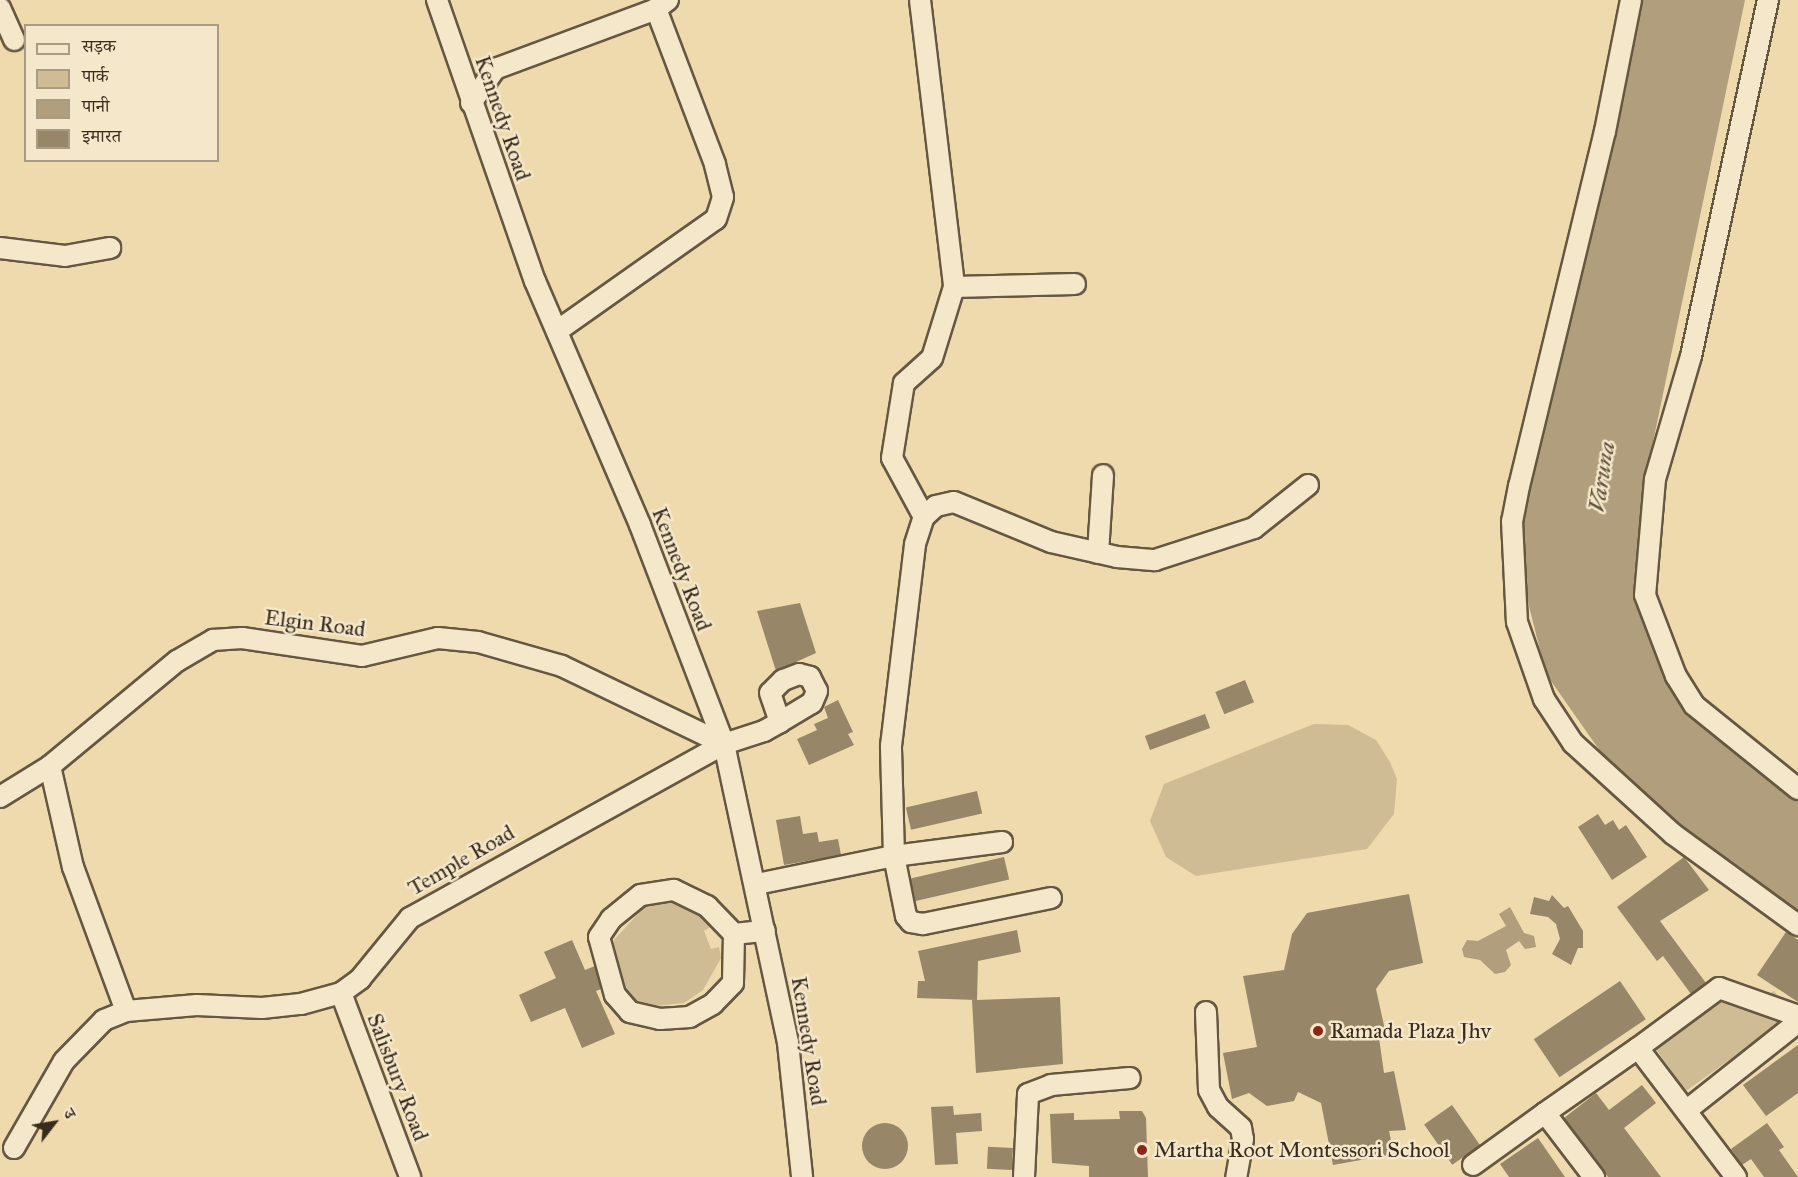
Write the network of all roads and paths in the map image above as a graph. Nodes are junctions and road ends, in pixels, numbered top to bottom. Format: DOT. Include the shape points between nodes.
graph roads {
  1 [pos="437,0"];
  2 [pos="920,0"];
  3 [pos="1631,0"];
  4 [pos="1768,0"];
  5 [pos="662,5"];
  6 [pos="0,8"];
  7 [pos="14,40"];
  8 [pos="471,102"];
  9 [pos="0,248"];
  10 [pos="110,248"];
  11 [pos="1075,284"];
  12 [pos="954,288"];
  13 [pos="557,331"];
  14 [pos="1103,475"];
  15 [pos="1308,485"];
  16 [pos="924,517"];
  17 [pos="1108,555"];
  18 [pos="780,722"];
  19 [pos="724,744"];
  20 [pos="50,766"];
  21 [pos="1798,789"];
  22 [pos="0,797"];
  23 [pos="1002,842"];
  24 [pos="894,856"];
  25 [pos="757,884"];
  26 [pos="1050,898"];
  27 [pos="1798,925"];
  28 [pos="765,931"];
  29 [pos="734,934"];
  30 [pos="341,993"];
  31 [pos="126,1011"];
  32 [pos="1206,1012"];
  33 [pos="1798,1016"];
  34 [pos="1798,1022"];
  35 [pos="1638,1048"];
  36 [pos="1130,1078"];
  37 [pos="1687,1110"];
  38 [pos="1545,1113"];
  39 [pos="14,1148"];
  40 [pos="1473,1165"];
  41 [pos="410,1177"];
  42 [pos="802,1177"];
  43 [pos="1024,1177"];
  44 [pos="1236,1177"];
  45 [pos="1594,1177"];
  46 [pos="1736,1177"];
  1 -- 8 [label="street, Kennedy Road"];
  2 -- 12 [label="street"];
  3 -- 27 [label="street" via="1605,131 1512,521 1517,622 1544,699 1572,743 1673,834"];
  4 -- 21 [label="street" via="1690,356 1655,479 1645,595 1676,676 1694,705"];
  5 -- 8 [label="street" via="495,69"];
  5 -- 13 [label="street" via="715,164 723,197 716,219"];
  6 -- 7 [label="street"];
  8 -- 13 [label="street, Kennedy Road"];
  9 -- 10 [label="street" via="65,256"];
  11 -- 12 [label="street"];
  12 -- 16 [label="street" via="932,358 904,383 892,458"];
  13 -- 19 [label="street, Kennedy Road" via="640,525"];
  14 -- 17 [label="street"];
  15 -- 17 [label="street" via="1254,528 1220,542 1155,560"];
  16 -- 17 [label="street" via="936,506 954,502 1051,542"];
  16 -- 24 [label="street" via="915,544 891,746"];
  18 -- 19 [label="street, Temple Road"];
  19 -- 20 [label="street, Elgin Road" via="562,666 478,642 438,638 362,656 242,638 213,640 177,661"];
  19 -- 25 [label="street, Kennedy Road"];
  19 -- 30 [label="street, Temple Road" via="410,918 360,979"];
  20 -- 22 [label="street, Elgin Road"];
  20 -- 31 [label="street" via="73,867"];
  23 -- 24 [label="street"];
  24 -- 25 [label="street"];
  24 -- 26 [label="street" via="906,916 917,924"];
  25 -- 28 [label="street, Kennedy Road"];
  28 -- 29 [label="street"];
  28 -- 42 [label="street, Kennedy Road" via="788,1043"];
  29 -- 29 [label="street" via="707,906 674,890 641,896 611,919 599,937 615,995 630,1012 660,1019 690,1017 713,1004 733,983"];
  30 -- 31 [label="street, Temple Road" via="262,1008 197,1005"];
  30 -- 41 [label="street, Salisbury Road"];
  31 -- 39 [label="street, Temple Road" via="94,1027 64,1061"];
  32 -- 44 [label="street" via="1209,1090 1244,1138"];
  33 -- 35 [label="street" via="1719,988"];
  34 -- 37 [label="street"];
  35 -- 37 [label="street"];
  35 -- 38 [label="street"];
  36 -- 43 [label="street" via="1051,1085 1028,1094"];
  37 -- 46 [label="street"];
  38 -- 40 [label="street"];
  38 -- 45 [label="street"];
}
